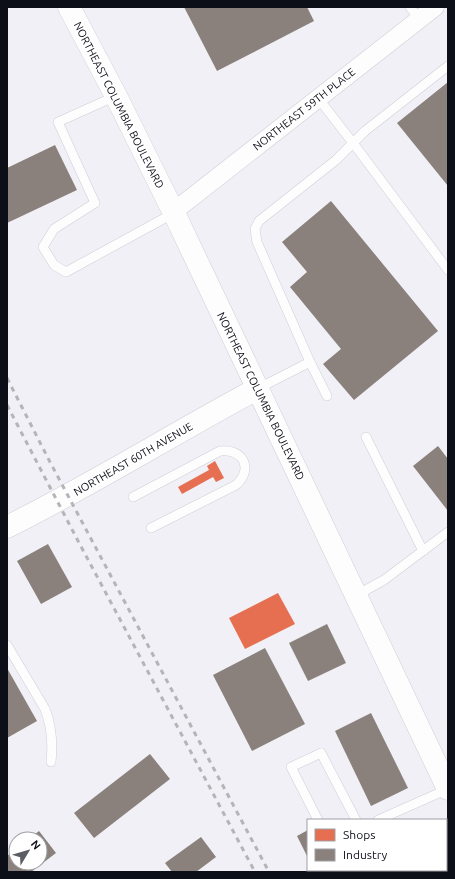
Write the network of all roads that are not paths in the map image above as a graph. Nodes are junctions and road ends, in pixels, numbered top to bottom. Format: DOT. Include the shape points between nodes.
graph roads {
  1 [pos="69,7"];
  2 [pos="435,7"];
  3 [pos="414,13"];
  4 [pos="448,66"];
  5 [pos="116,96"];
  6 [pos="318,98"];
  7 [pos="353,143"];
  8 [pos="174,212"];
  9 [pos="448,270"];
  10 [pos="310,362"];
  11 [pos="257,389"];
  12 [pos="327,396"];
  13 [pos="366,437"];
  14 [pos="133,497"];
  15 [pos="7,527"];
  16 [pos="151,528"];
  17 [pos="448,532"];
  18 [pos="423,551"];
  19 [pos="355,596"];
  20 [pos="7,645"];
  21 [pos="51,762"];
  22 [pos="447,784"];
  23 [pos="317,819"];
  24 [pos="355,819"];
  25 [pos="380,819"];
  1 -- 5 [label="main road, NORTHEAST COLUMBIA BOULEVARD"];
  2 -- 3 [label="street, NORTHEAST 59TH PLACE"];
  3 -- 6 [label="street, NORTHEAST 59TH PLACE"];
  4 -- 7 [label="lane" via="364,131"];
  5 -- 8 [label="main road, NORTHEAST COLUMBIA BOULEVARD"];
  5 -- 8 [label="lane" via="58,122 95,203 54,230 43,247 54,265 66,272"];
  6 -- 7 [label="lane"];
  6 -- 8 [label="street, NORTHEAST 59TH PLACE"];
  7 -- 9 [label="lane"];
  7 -- 10 [label="lane" via="336,160 259,221 256,229 257,242"];
  8 -- 11 [label="main road, NORTHEAST COLUMBIA BOULEVARD"];
  10 -- 11 [label="lane"];
  10 -- 12 [label="lane"];
  11 -- 15 [label="main road, NORTHEAST 60TH AVENUE" via="48,507"];
  11 -- 19 [label="main road, NORTHEAST COLUMBIA BOULEVARD"];
  13 -- 18 [label="lane"];
  14 -- 16 [label="lane" via="220,451 232,451 242,458 244,476 236,485"];
  17 -- 18 [label="lane"];
  18 -- 19 [label="lane" via="384,580"];
  19 -- 22 [label="main road, NORTHEAST COLUMBIA BOULEVARD"];
  20 -- 21 [label="lane" via="49,719 53,738"];
  22 -- 25 [label="lane"];
  23 -- 24 [label="lane" via="291,767 321,752"];
}
